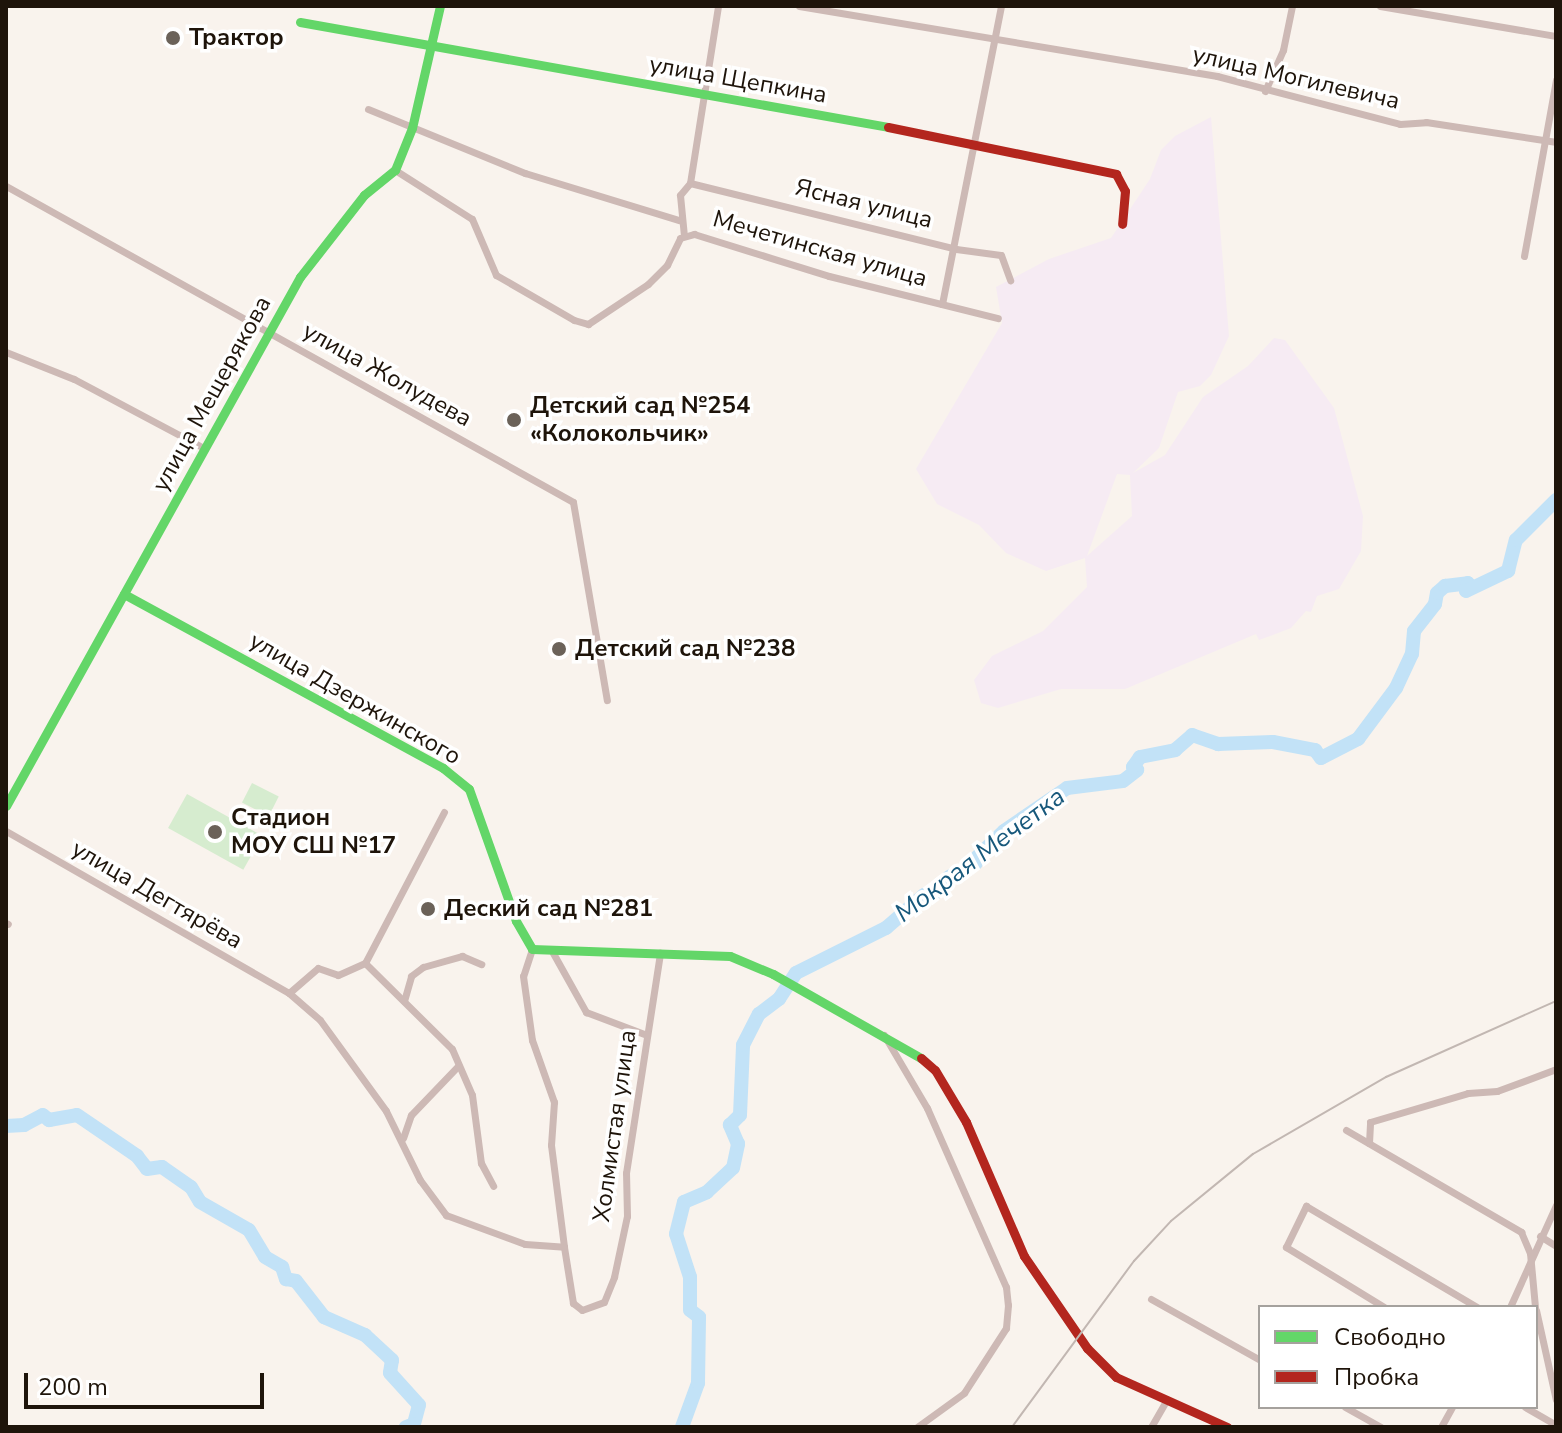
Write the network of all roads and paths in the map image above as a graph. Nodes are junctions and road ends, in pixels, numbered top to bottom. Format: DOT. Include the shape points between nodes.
graph roads {
  1 [pos="440,6"];
  2 [pos="718,6"];
  3 [pos="799,6"];
  4 [pos="1001,6"];
  5 [pos="1292,6"];
  6 [pos="1380,6"];
  7 [pos="300,22"];
  8 [pos="1556,36"];
  9 [pos="996,41"];
  10 [pos="432,43"];
  11 [pos="1556,80"];
  12 [pos="1265,91"];
  13 [pos="702,94"];
  14 [pos="368,109"];
  15 [pos="412,128"];
  16 [pos="1552,141"];
  17 [pos="975,143"];
  18 [pos="395,170"];
  19 [pos="690,183"];
  20 [pos="6,186"];
  21 [pos="679,220"];
  22 [pos="1122,224"];
  23 [pos="684,236"];
  24 [pos="956,249"];
  25 [pos="1524,256"];
  26 [pos="1010,280"];
  27 [pos="942,304"];
  28 [pos="998,318"];
  29 [pos="269,331"];
  30 [pos="6,352"];
  31 [pos="204,448"];
  32 [pos="124,594"];
  33 [pos="607,700"];
  34 [pos="6,806"];
  35 [pos="444,812"];
  36 [pos="6,831"];
  37 [pos="532,949"];
  38 [pos="553,953"];
  39 [pos="660,953"];
  40 [pos="365,963"];
  41 [pos="481,964"];
  42 [pos="289,993"];
  43 [pos="404,1001"];
  44 [pos="884,1034"];
  45 [pos="647,1035"];
  46 [pos="458,1066"];
  47 [pos="1556,1069"];
  48 [pos="1346,1130"];
  49 [pos="403,1138"];
  50 [pos="1369,1143"];
  51 [pos="493,1186"];
  52 [pos="1556,1205"];
  53 [pos="1540,1236"];
  54 [pos="1556,1246"];
  55 [pos="564,1247"];
  56 [pos="1530,1253"];
  57 [pos="1151,1299"];
  58 [pos="1381,1305"];
  59 [pos="1474,1305"];
  60 [pos="1511,1305"];
  61 [pos="1536,1305"];
  62 [pos="1538,1318"];
  63 [pos="1258,1359"];
  64 [pos="1167,1399"];
  65 [pos="1556,1400"];
  66 [pos="1349,1409"];
  67 [pos="1451,1409"];
  68 [pos="1528,1409"];
  69 [pos="1556,1425"];
  70 [pos="917,1427"];
  71 [pos="1151,1427"];
  72 [pos="1227,1427"];
  73 [pos="1381,1427"];
  74 [pos="1441,1427"];
  1 -- 10 [label="street, улица Мещерякова"];
  2 -- 13 [label="street"];
  3 -- 9 [label="street, улица Могилевича"];
  4 -- 9 [label="street"];
  5 -- 12 [label="street" via="1283,50"];
  6 -- 8 [label="street"];
  7 -- 10 [label="street, улица Щепкина"];
  9 -- 12 [label="street, улица Могилевича" via="1217,76"];
  9 -- 17 [label="street"];
  10 -- 13 [label="street, улица Щепкина"];
  10 -- 15 [label="street, улица Мещерякова"];
  11 -- 16 [label="street"];
  12 -- 16 [label="street, улица Могилевича" via="1400,124 1426,122"];
  13 -- 17 [label="street, улица Щепкина"];
  13 -- 19 [label="street"];
  14 -- 15 [label="street"];
  15 -- 18 [label="street, улица Мещерякова"];
  15 -- 21 [label="street" via="525,173"];
  16 -- 25 [label="street"];
  17 -- 22 [label="street, улица Щепкина" via="1116,174 1125,191"];
  17 -- 24 [label="street"];
  18 -- 23 [label="street, Мечетинская улица" via="472,219 496,275 588,324 648,284"];
  18 -- 29 [label="street, улица Мещерякова" via="337,226"];
  19 -- 21 [label="street" via="680,195"];
  19 -- 24 [label="street, Ясная улица"];
  20 -- 29 [label="street, улица Жолудева"];
  21 -- 23 [label="street"];
  23 -- 27 [label="street, Мечетинская улица" via="703,234 829,276"];
  24 -- 26 [label="street, Ясная улица" via="1001,255"];
  24 -- 27 [label="street"];
  27 -- 28 [label="street, Мечетинская улица"];
  29 -- 31 [label="street, улица Мещерякова"];
  29 -- 33 [label="street, улица Жолудева" via="575,505"];
  30 -- 31 [label="street" via="74,379"];
  31 -- 32 [label="street, улица Мещерякова"];
  32 -- 34 [label="street, улица Мещерякова"];
  32 -- 37 [label="street, улица Дзержинского" via="443,768 469,789 516,921"];
  35 -- 40 [label="street"];
  36 -- 42 [label="street, улица Дегтярёва"];
  37 -- 38 [label="street"];
  37 -- 55 [label="street" via="523,976 532,1040 554,1102 551,1145"];
  38 -- 39 [label="street"];
  38 -- 45 [label="street" via="586,1012"];
  39 -- 44 [label="street" via="730,956"];
  39 -- 45 [label="street, Холмистая улица"];
  40 -- 42 [label="street" via="338,975 318,968"];
  40 -- 43 [label="street"];
  41 -- 43 [label="street" via="462,956 423,967 411,976"];
  42 -- 49 [label="street, улица Дегтярёва" via="345,1050"];
  43 -- 46 [label="street" via="452,1049"];
  44 -- 64 [label="street" via="935,1070 966,1122 1024,1256 1087,1348 1116,1377"];
  44 -- 70 [label="street" via="927,1108 1006,1287 1008,1305 1006,1328 964,1393"];
  45 -- 55 [label="street, Холмистая улица" via="626,1173 627,1216 604,1302 582,1310 573,1303"];
  46 -- 49 [label="street" via="411,1115"];
  46 -- 51 [label="street" via="472,1095 481,1163"];
  47 -- 50 [label="street" via="1497,1091 1468,1093 1370,1122"];
  48 -- 50 [label="street"];
  49 -- 55 [label="street, улица Дегтярёва" via="420,1180 446,1215 525,1244"];
  50 -- 56 [label="street" via="1513,1225 1527,1239"];
  52 -- 53 [label="street"];
  53 -- 54 [label="street"];
  53 -- 56 [label="street"];
  56 -- 60 [label="street"];
  56 -- 61 [label="street"];
  57 -- 63 [label="street"];
  58 -- 59 [label="street" via="1286,1247 1306,1206"];
  62 -- 65 [label="street"];
  64 -- 71 [label="street"];
  64 -- 72 [label="street"];
  66 -- 73 [label="street"];
  67 -- 74 [label="street"];
  68 -- 69 [label="street"];
}
